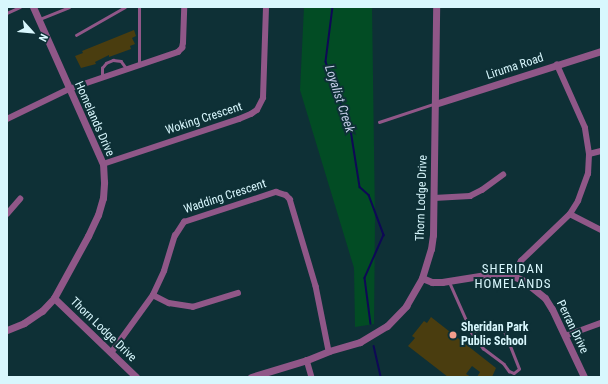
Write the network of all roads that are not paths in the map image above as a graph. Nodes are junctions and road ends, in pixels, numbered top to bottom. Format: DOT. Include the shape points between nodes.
graph roads {
  1 [pos="20,7"];
  2 [pos="33,7"];
  3 [pos="69,7"];
  4 [pos="125,7"];
  5 [pos="139,7"];
  6 [pos="184,7"];
  7 [pos="266,7"];
  8 [pos="436,7"];
  9 [pos="7,13"];
  10 [pos="39,20"];
  11 [pos="76,34"];
  12 [pos="601,51"];
  13 [pos="139,65"];
  14 [pos="557,65"];
  15 [pos="127,69"];
  16 [pos="102,78"];
  17 [pos="69,89"];
  18 [pos="435,104"];
  19 [pos="7,119"];
  20 [pos="379,122"];
  21 [pos="601,151"];
  22 [pos="589,154"];
  23 [pos="103,164"];
  24 [pos="503,175"];
  25 [pos="434,198"];
  26 [pos="20,199"];
  27 [pos="7,214"];
  28 [pos="570,214"];
  29 [pos="601,230"];
  30 [pos="512,276"];
  31 [pos="422,278"];
  32 [pos="449,281"];
  33 [pos="238,293"];
  34 [pos="153,295"];
  35 [pos="54,298"];
  36 [pos="601,323"];
  37 [pos="7,330"];
  38 [pos="472,333"];
  39 [pos="566,336"];
  40 [pos="329,351"];
  41 [pos="111,354"];
  42 [pos="307,360"];
  43 [pos="136,377"];
  44 [pos="251,377"];
  45 [pos="312,377"];
  46 [pos="584,377"];
  1 -- 9 [label="lane"];
  2 -- 10 [label="street, Homelands Drive"];
  3 -- 10 [label="lane"];
  4 -- 11 [label="lane"];
  5 -- 13 [label="lane"];
  6 -- 13 [label="street" via="182,48 178,52"];
  7 -- 23 [label="street, Woking Crescent" via="263,98 256,110 239,119"];
  8 -- 18 [label="street, Thorn Lodge Drive"];
  10 -- 17 [label="street, Homelands Drive"];
  12 -- 14 [label="street, Liruma Road"];
  13 -- 15 [label="street"];
  14 -- 18 [label="street, Liruma Road"];
  14 -- 22 [label="street" via="586,128"];
  15 -- 16 [label="street"];
  15 -- 16 [label="lane" via="121,61 113,60 102,68"];
  16 -- 17 [label="street"];
  17 -- 19 [label="street"];
  17 -- 23 [label="street, Homelands Drive"];
  18 -- 20 [label="lane"];
  18 -- 25 [label="street, Thorn Lodge Drive"];
  21 -- 22 [label="street"];
  22 -- 28 [label="street" via="588,174"];
  23 -- 35 [label="street, Homelands Drive" via="103,198 98,215"];
  24 -- 25 [label="street" via="470,196"];
  25 -- 31 [label="street, Thorn Lodge Drive" via="431,249"];
  26 -- 27 [label="street"];
  28 -- 29 [label="street"];
  28 -- 30 [label="street" via="526,256"];
  30 -- 32 [label="street, Perran Drive" via="485,274"];
  30 -- 39 [label="street, Perran Drive" via="545,298"];
  31 -- 32 [label="street, Perran Drive" via="432,282"];
  31 -- 40 [label="street, Thorn Lodge Drive" via="406,306 387,326 360,342"];
  32 -- 38 [label="lane"];
  33 -- 34 [label="street" via="192,307 169,303"];
  34 -- 40 [label="street, Wadding Crescent" via="175,236 184,222 258,196 280,193 290,199 316,286"];
  34 -- 41 [label="street, Wadding Crescent"];
  35 -- 37 [label="street, Homelands Drive" via="42,311"];
  35 -- 41 [label="street, Thorn Lodge Drive"];
  36 -- 39 [label="street"];
  38 -- 38 [label="lane" via="483,348 509,371 514,373 519,369 502,326 498,324"];
  39 -- 46 [label="street, Perran Drive"];
  40 -- 42 [label="street, Thorn Lodge Drive"];
  41 -- 43 [label="street, Thorn Lodge Drive"];
  42 -- 44 [label="street, Thorn Lodge Drive"];
  42 -- 45 [label="street"];
}
